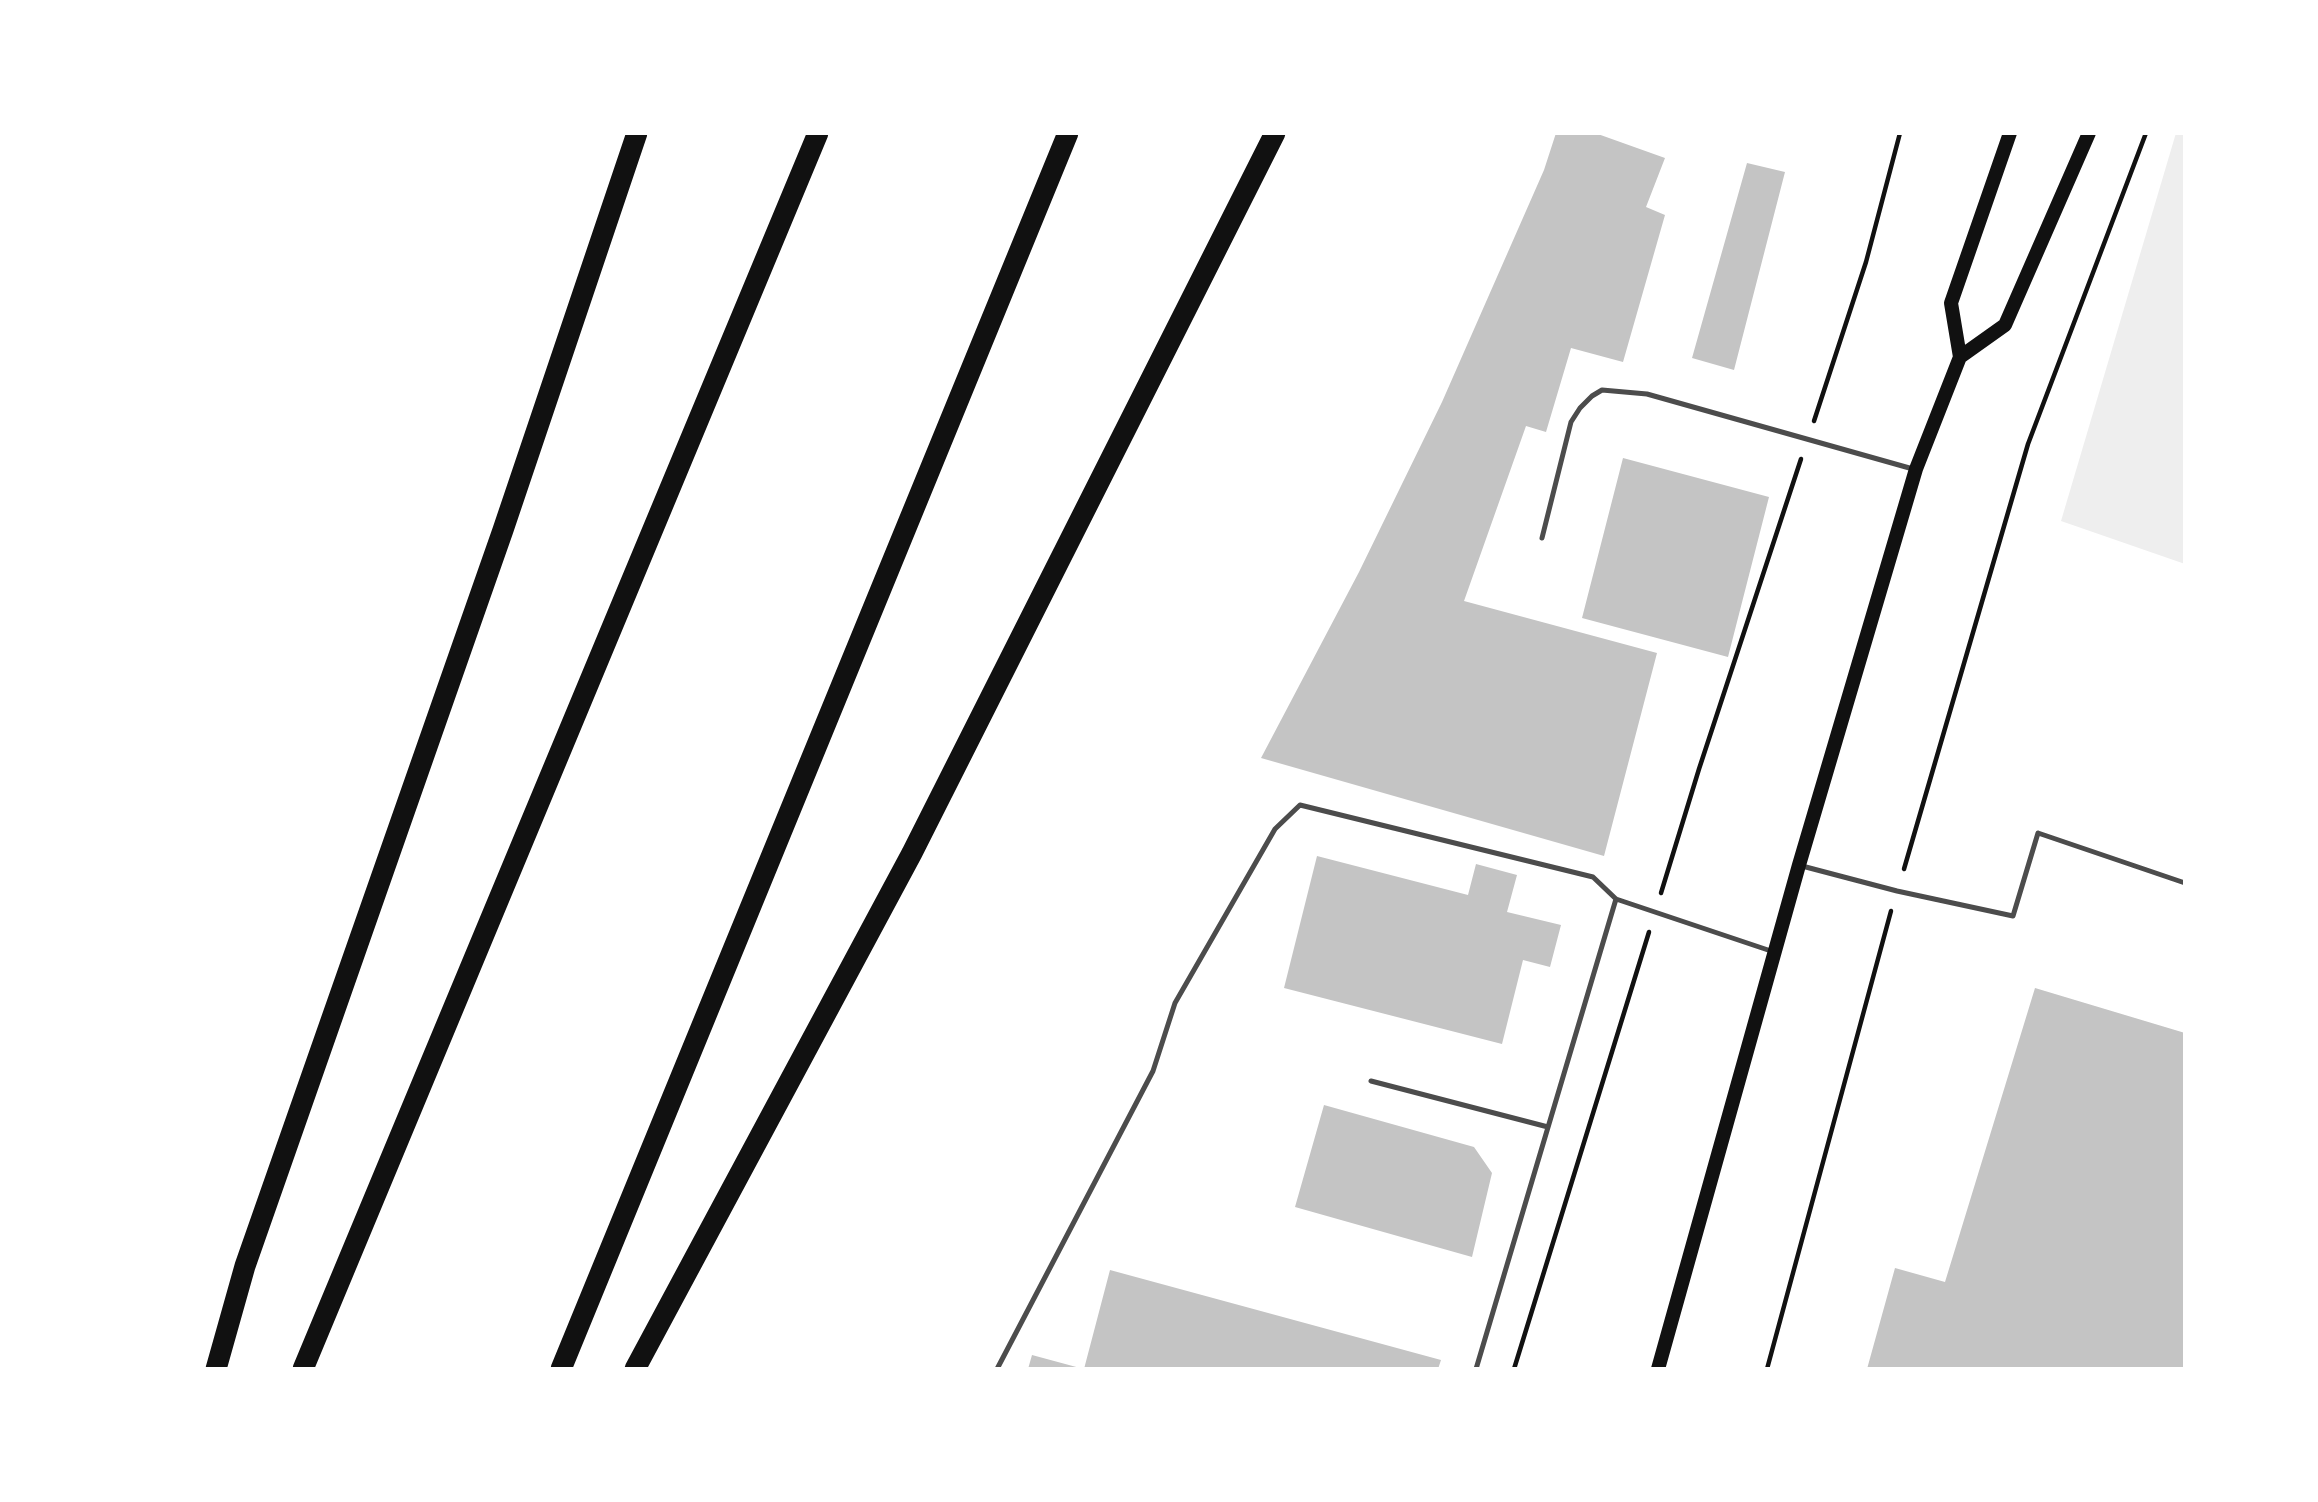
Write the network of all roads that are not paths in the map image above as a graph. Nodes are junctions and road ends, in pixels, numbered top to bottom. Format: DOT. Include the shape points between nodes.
graph roads {
  1 [pos="637,133"];
  2 [pos="818,133"];
  3 [pos="1068,133"];
  4 [pos="1275,133"];
  5 [pos="2010,133"];
  6 [pos="2089,133"];
  7 [pos="1960,357"];
  8 [pos="1916,470"];
  9 [pos="1542,538"];
  10 [pos="1799,865"];
  11 [pos="2185,883"];
  12 [pos="1616,899"];
  13 [pos="1774,953"];
  14 [pos="1371,1081"];
  15 [pos="1548,1128"];
  16 [pos="216,1369"];
  17 [pos="303,1369"];
  18 [pos="561,1369"];
  19 [pos="635,1369"];
  20 [pos="997,1369"];
  21 [pos="1476,1369"];
  22 [pos="1658,1369"];
  1 -- 16 [label="highway" via="245,1266"];
  2 -- 17 [label="highway"];
  3 -- 18 [label="highway"];
  4 -- 19 [label="highway" via="912,853"];
  5 -- 7 [label="main road" via="1951,303"];
  6 -- 7 [label="main road" via="2005,326"];
  7 -- 8 [label="main road"];
  8 -- 9 [label="lane" via="1647,394 1602,390 1571,422"];
  8 -- 10 [label="main road"];
  10 -- 11 [label="lane" via="2013,916 2038,833"];
  10 -- 13 [label="main road"];
  12 -- 13 [label="lane"];
  12 -- 15 [label="lane"];
  12 -- 20 [label="lane" via="1593,877 1300,805 1275,829 1175,1003 1153,1071"];
  13 -- 22 [label="main road"];
  14 -- 15 [label="lane"];
  15 -- 21 [label="lane"];
}
